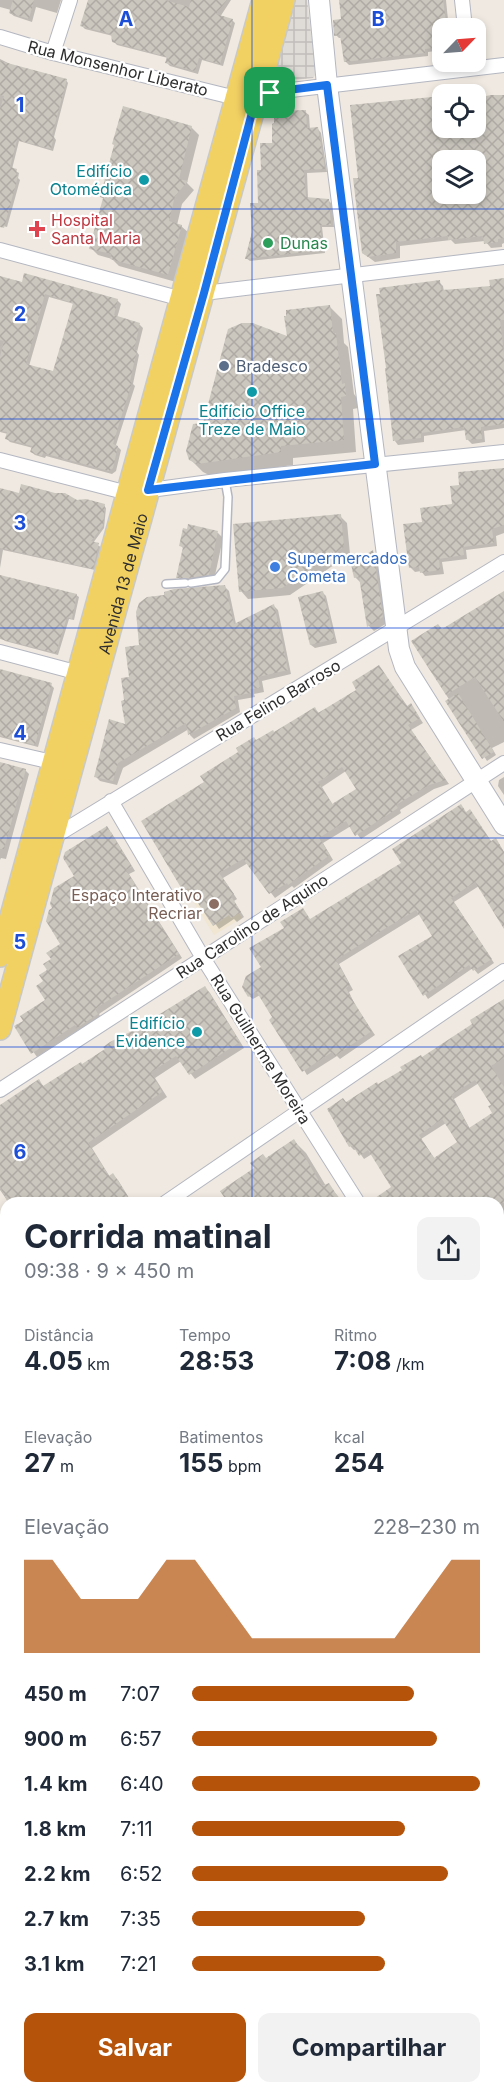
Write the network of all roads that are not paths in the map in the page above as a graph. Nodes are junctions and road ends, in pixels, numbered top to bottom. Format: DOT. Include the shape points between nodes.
graph roads {
  1 [pos="70,0"];
  2 [pos="263,0"];
  3 [pos="284,0"];
  4 [pos="319,0"];
  5 [pos="462,0"];
  6 [pos="464,18"];
  7 [pos="0,37"];
  8 [pos="53,53"];
  9 [pos="486,65"];
  10 [pos="504,65"];
  11 [pos="432,70"];
  12 [pos="327,85"];
  13 [pos="246,96"];
  14 [pos="0,250"];
  15 [pos="504,257"];
  16 [pos="352,275"];
  17 [pos="204,293"];
  18 [pos="182,299"];
  19 [pos="504,452"];
  20 [pos="0,460"];
  21 [pos="375,464"];
  22 [pos="225,480"];
  23 [pos="138,492"];
  24 [pos="504,562"];
  25 [pos="166,584"];
  26 [pos="395,629"];
  27 [pos="0,652"];
  28 [pos="79,673"];
  29 [pos="0,750"];
  30 [pos="52,762"];
  31 [pos="504,763"];
  32 [pos="477,781"];
  33 [pos="111,801"];
  34 [pos="504,825"];
  35 [pos="52,838"];
  36 [pos="3,931"];
  37 [pos="0,956"];
  38 [pos="203,958"];
  39 [pos="504,971"];
  40 [pos="0,1029"];
  41 [pos="0,1090"];
  42 [pos="300,1112"];
  43 [pos="174,1197"];
  44 [pos="354,1197"];
  1 -- 8 [label="street"];
  2 -- 13 [label="main road, Avenida 13 de Maio"];
  3 -- 13 [label="main road, Avenida 13 de Maio"];
  4 -- 12 [label="street"];
  5 -- 6 [label="street"];
  7 -- 8 [label="street, Rua Monsenhor Liberato"];
  8 -- 13 [label="street, Rua Monsenhor Liberato"];
  9 -- 10 [label="street"];
  11 -- 12 [label="street"];
  12 -- 13 [label="street"];
  12 -- 16 [label="street"];
  13 -- 17 [label="main road, Avenida 13 de Maio"];
  13 -- 18 [label="main road, Avenida 13 de Maio"];
  14 -- 18 [label="street"];
  15 -- 16 [label="street"];
  16 -- 17 [label="street"];
  16 -- 21 [label="street"];
  17 -- 23 [label="main road, Avenida 13 de Maio"];
  18 -- 23 [label="main road, Avenida 13 de Maio"];
  19 -- 21 [label="street"];
  20 -- 23 [label="street"];
  21 -- 22 [label="street"];
  21 -- 26 [label="street"];
  22 -- 23 [label="street"];
  22 -- 25 [label="lane" via="225,569 217,579"];
  23 -- 28 [label="main road, Avenida 13 de Maio"];
  23 -- 35 [label="main road, Avenida 13 de Maio"];
  24 -- 26 [label="street, Rua Felino Barroso"];
  26 -- 32 [label="street" via="405,667"];
  26 -- 33 [label="street, Rua Felino Barroso"];
  27 -- 28 [label="street"];
  28 -- 30 [label="main road, Avenida 13 de Maio"];
  29 -- 30 [label="street"];
  30 -- 36 [label="main road, Avenida 13 de Maio"];
  31 -- 32 [label="street, Rua Carolino de Aquino"];
  32 -- 34 [label="street"];
  32 -- 38 [label="street, Rua Carolino de Aquino"];
  33 -- 35 [label="street, Rua Felino Barroso"];
  33 -- 38 [label="street, Rua Guilherme Moreira"];
  35 -- 40 [label="main road, Avenida 13 de Maio"];
  36 -- 37 [label="main road, Avenida 13 de Maio"];
  38 -- 41 [label="street, Rua Carolino de Aquino"];
  38 -- 42 [label="street, Rua Guilherme Moreira"];
  39 -- 42 [label="street"];
  42 -- 43 [label="street"];
  42 -- 44 [label="street, Rua Guilherme Moreira"];
}
